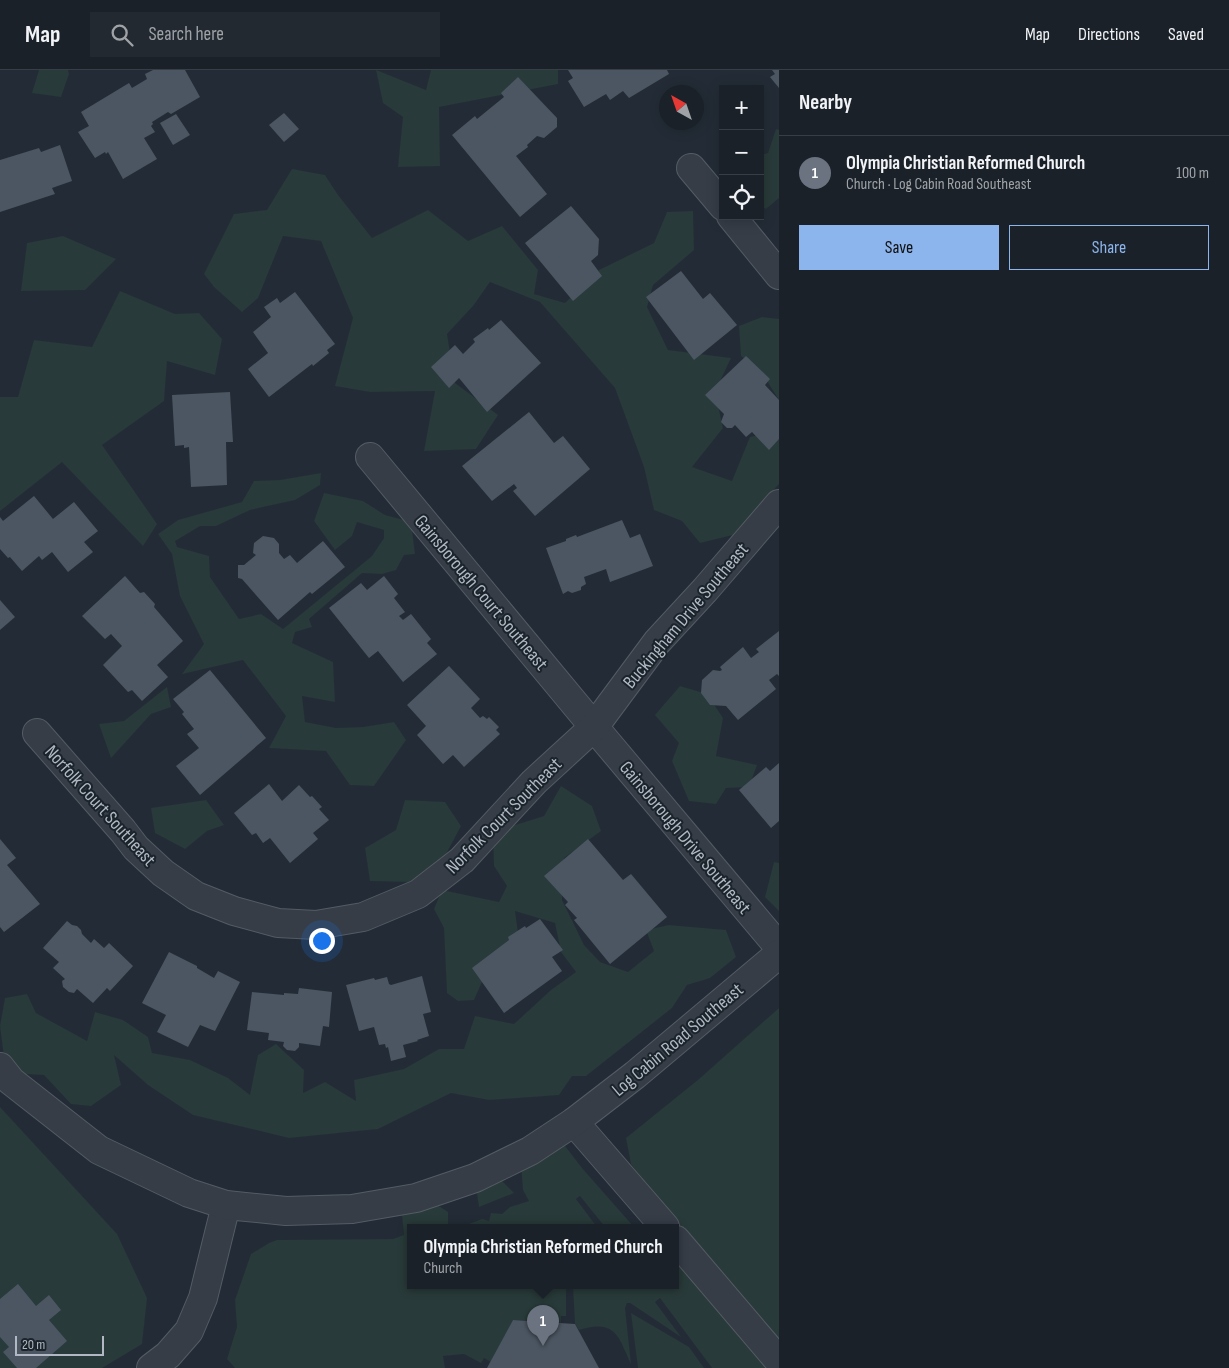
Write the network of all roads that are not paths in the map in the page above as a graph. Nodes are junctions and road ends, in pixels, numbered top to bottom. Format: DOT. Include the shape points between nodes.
graph roads {
  1 [pos="691,168"];
  2 [pos="719,201"];
  3 [pos="734,220"];
  4 [pos="779,275"];
  5 [pos="370,457"];
  6 [pos="779,504"];
  7 [pos="594,727"];
  8 [pos="37,733"];
  9 [pos="779,947"];
  10 [pos="779,954"];
  11 [pos="0,1067"];
  12 [pos="574,1122"];
  13 [pos="226,1205"];
  14 [pos="661,1224"];
  15 [pos="679,1244"];
  16 [pos="779,1361"];
  17 [pos="151,1368"];
  1 -- 2 [label="street"];
  3 -- 4 [label="street"];
  5 -- 7 [label="street, Gainsborough Court Southeast"];
  6 -- 7 [label="street, Buckingham Drive Southeast" via="657,642"];
  7 -- 8 [label="street, Norfolk Court Southeast" via="534,782 462,860 418,894 363,917 316,925 278,923 196,896 163,873 136,848"];
  7 -- 9 [label="street, Gainsborough Drive Southeast"];
  10 -- 12 [label="street, Log Cabin Road Southeast"];
  11 -- 13 [label="street, Log Cabin Road Southeast" via="12,1081 99,1150 189,1192"];
  12 -- 13 [label="street, Log Cabin Road Southeast" via="530,1151 475,1178 416,1198 352,1209 286,1211"];
  12 -- 14 [label="street"];
  13 -- 17 [label="street" via="203,1298 189,1331 168,1355"];
  15 -- 16 [label="street"];
}
